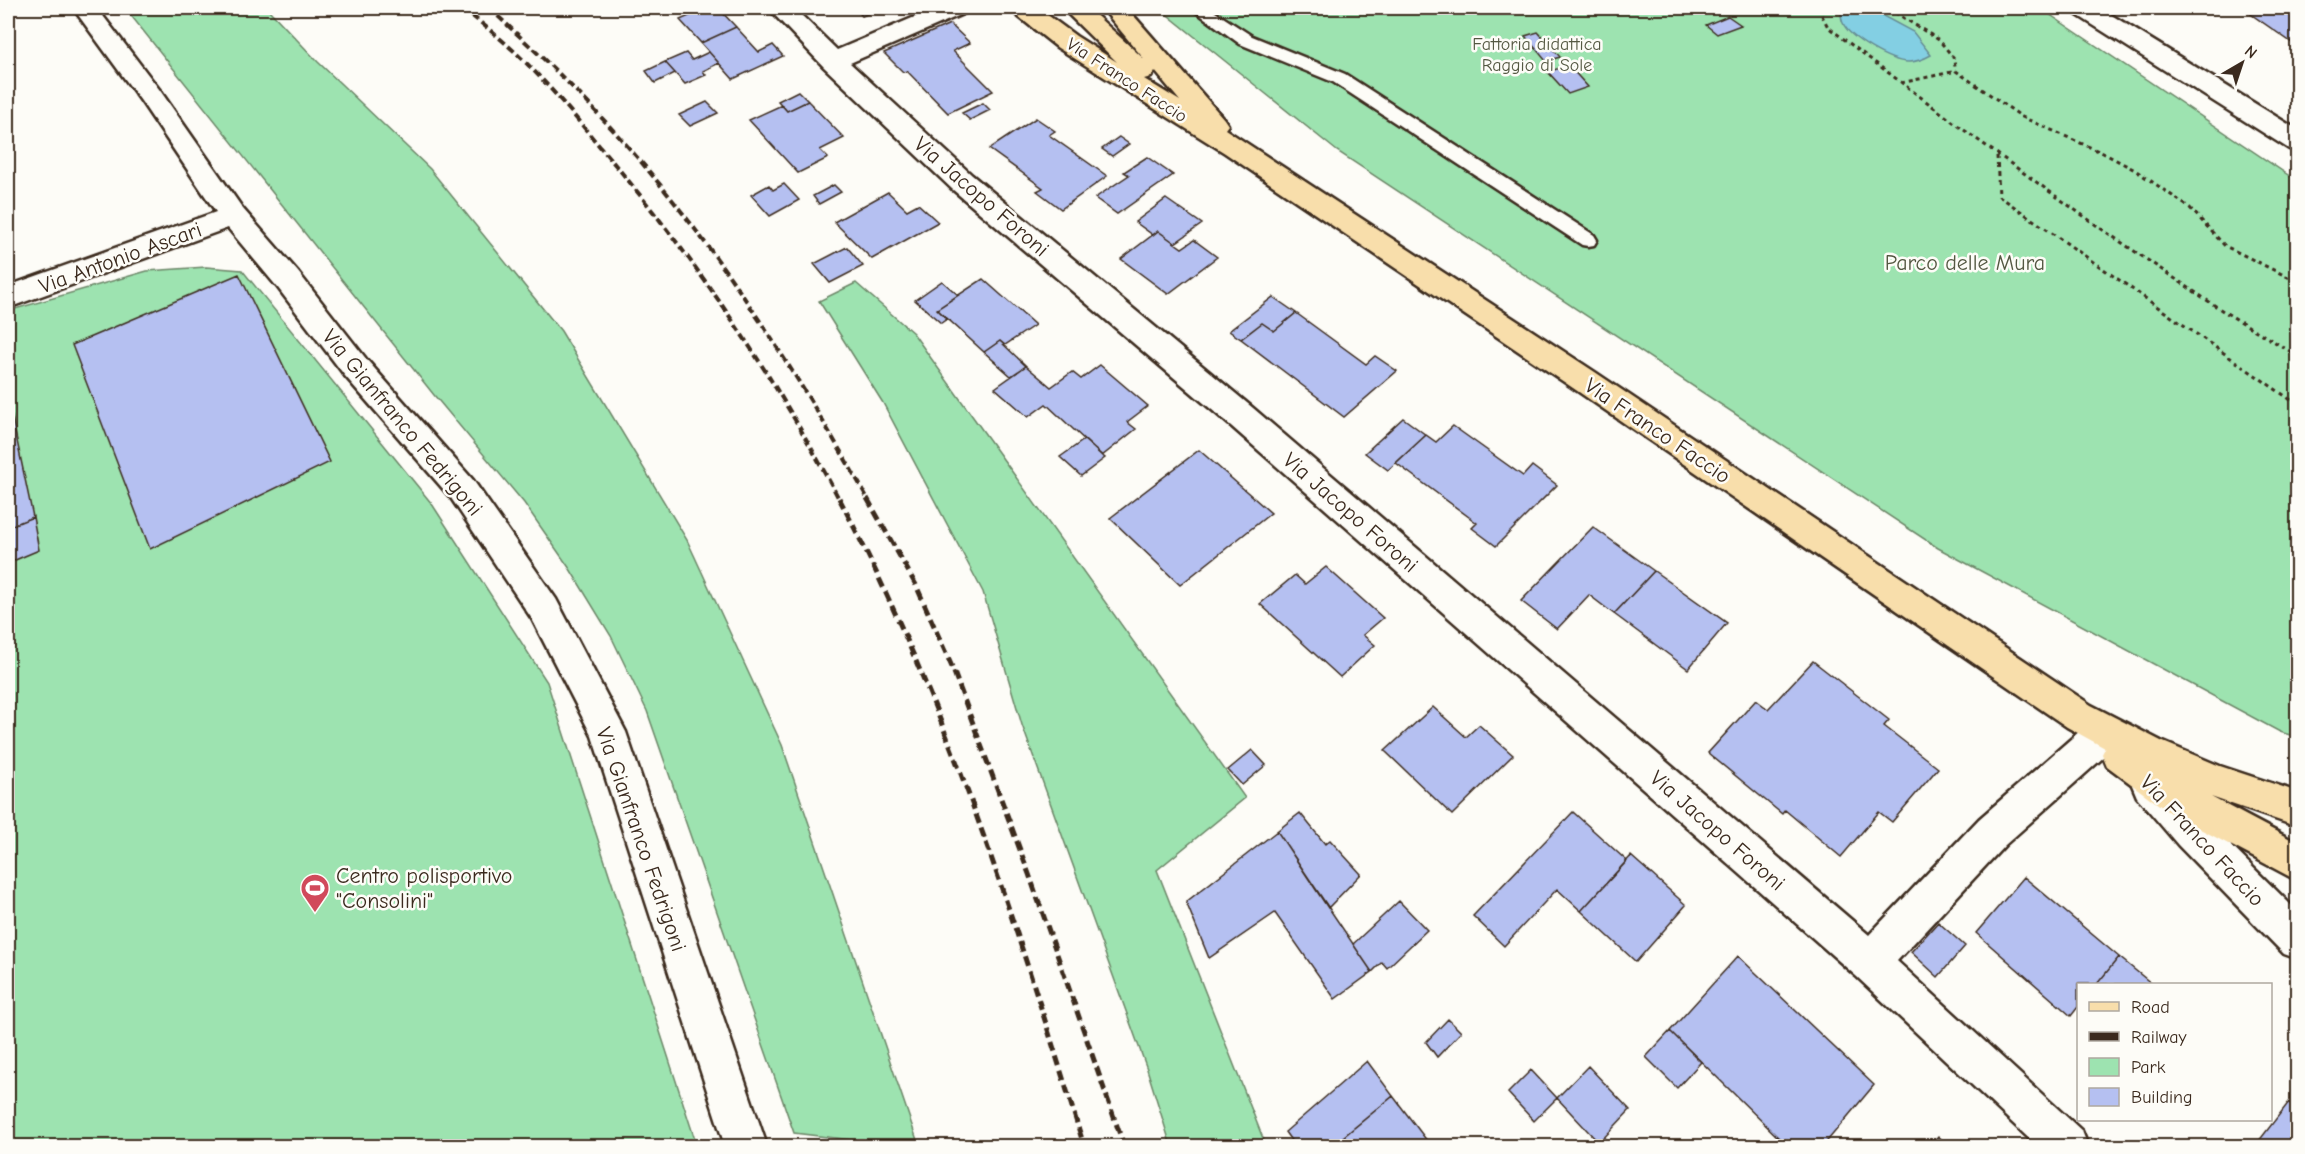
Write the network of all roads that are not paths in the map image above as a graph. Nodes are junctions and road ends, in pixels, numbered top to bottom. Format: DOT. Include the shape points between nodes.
graph roads {
  1 [pos="85,8"];
  2 [pos="780,8"];
  3 [pos="956,8"];
  4 [pos="1023,8"];
  5 [pos="1074,8"];
  6 [pos="1114,8"];
  7 [pos="1199,8"];
  8 [pos="2083,8"];
  9 [pos="832,61"];
  10 [pos="2298,143"];
  11 [pos="1234,147"];
  12 [pos="233,216"];
  13 [pos="1588,240"];
  14 [pos="8,297"];
  15 [pos="2090,726"];
  16 [pos="2133,766"];
  17 [pos="2298,810"];
  18 [pos="2298,863"];
  19 [pos="2298,940"];
  20 [pos="1870,962"];
  21 [pos="746,1146"];
  22 [pos="2067,1146"];
  1 -- 12 [label="street, Via Gianfranco Fedrigoni"];
  2 -- 9 [label="street, Via Jacopo Foroni"];
  3 -- 9 [label="street"];
  4 -- 11 [label="main road, Via Franco Faccio" via="1067,42"];
  5 -- 11 [label="main road, Via Franco Faccio" via="1128,60"];
  6 -- 11 [label="main road, Via Franco Faccio"];
  7 -- 13 [label="lane" via="1246,40 1339,78"];
  8 -- 10 [label="street"];
  9 -- 20 [label="street, Via Jacopo Foroni" via="962,182 1260,433"];
  11 -- 15 [label="main road, Via Franco Faccio" via="1584,380"];
  12 -- 14 [label="street, Via Antonio Ascari"];
  12 -- 21 [label="street, Via Gianfranco Fedrigoni" via="356,368 462,489 544,609 608,732"];
  15 -- 16 [label="main road, Via Franco Faccio"];
  15 -- 17 [label="main road, Via Franco Faccio" via="2216,782"];
  15 -- 20 [label="street"];
  16 -- 18 [label="main road, Via Franco Faccio" via="2210,816"];
  16 -- 19 [label="street, Via Franco Faccio" via="2191,832"];
  20 -- 22 [label="street, Via Jacopo Foroni"];
}
